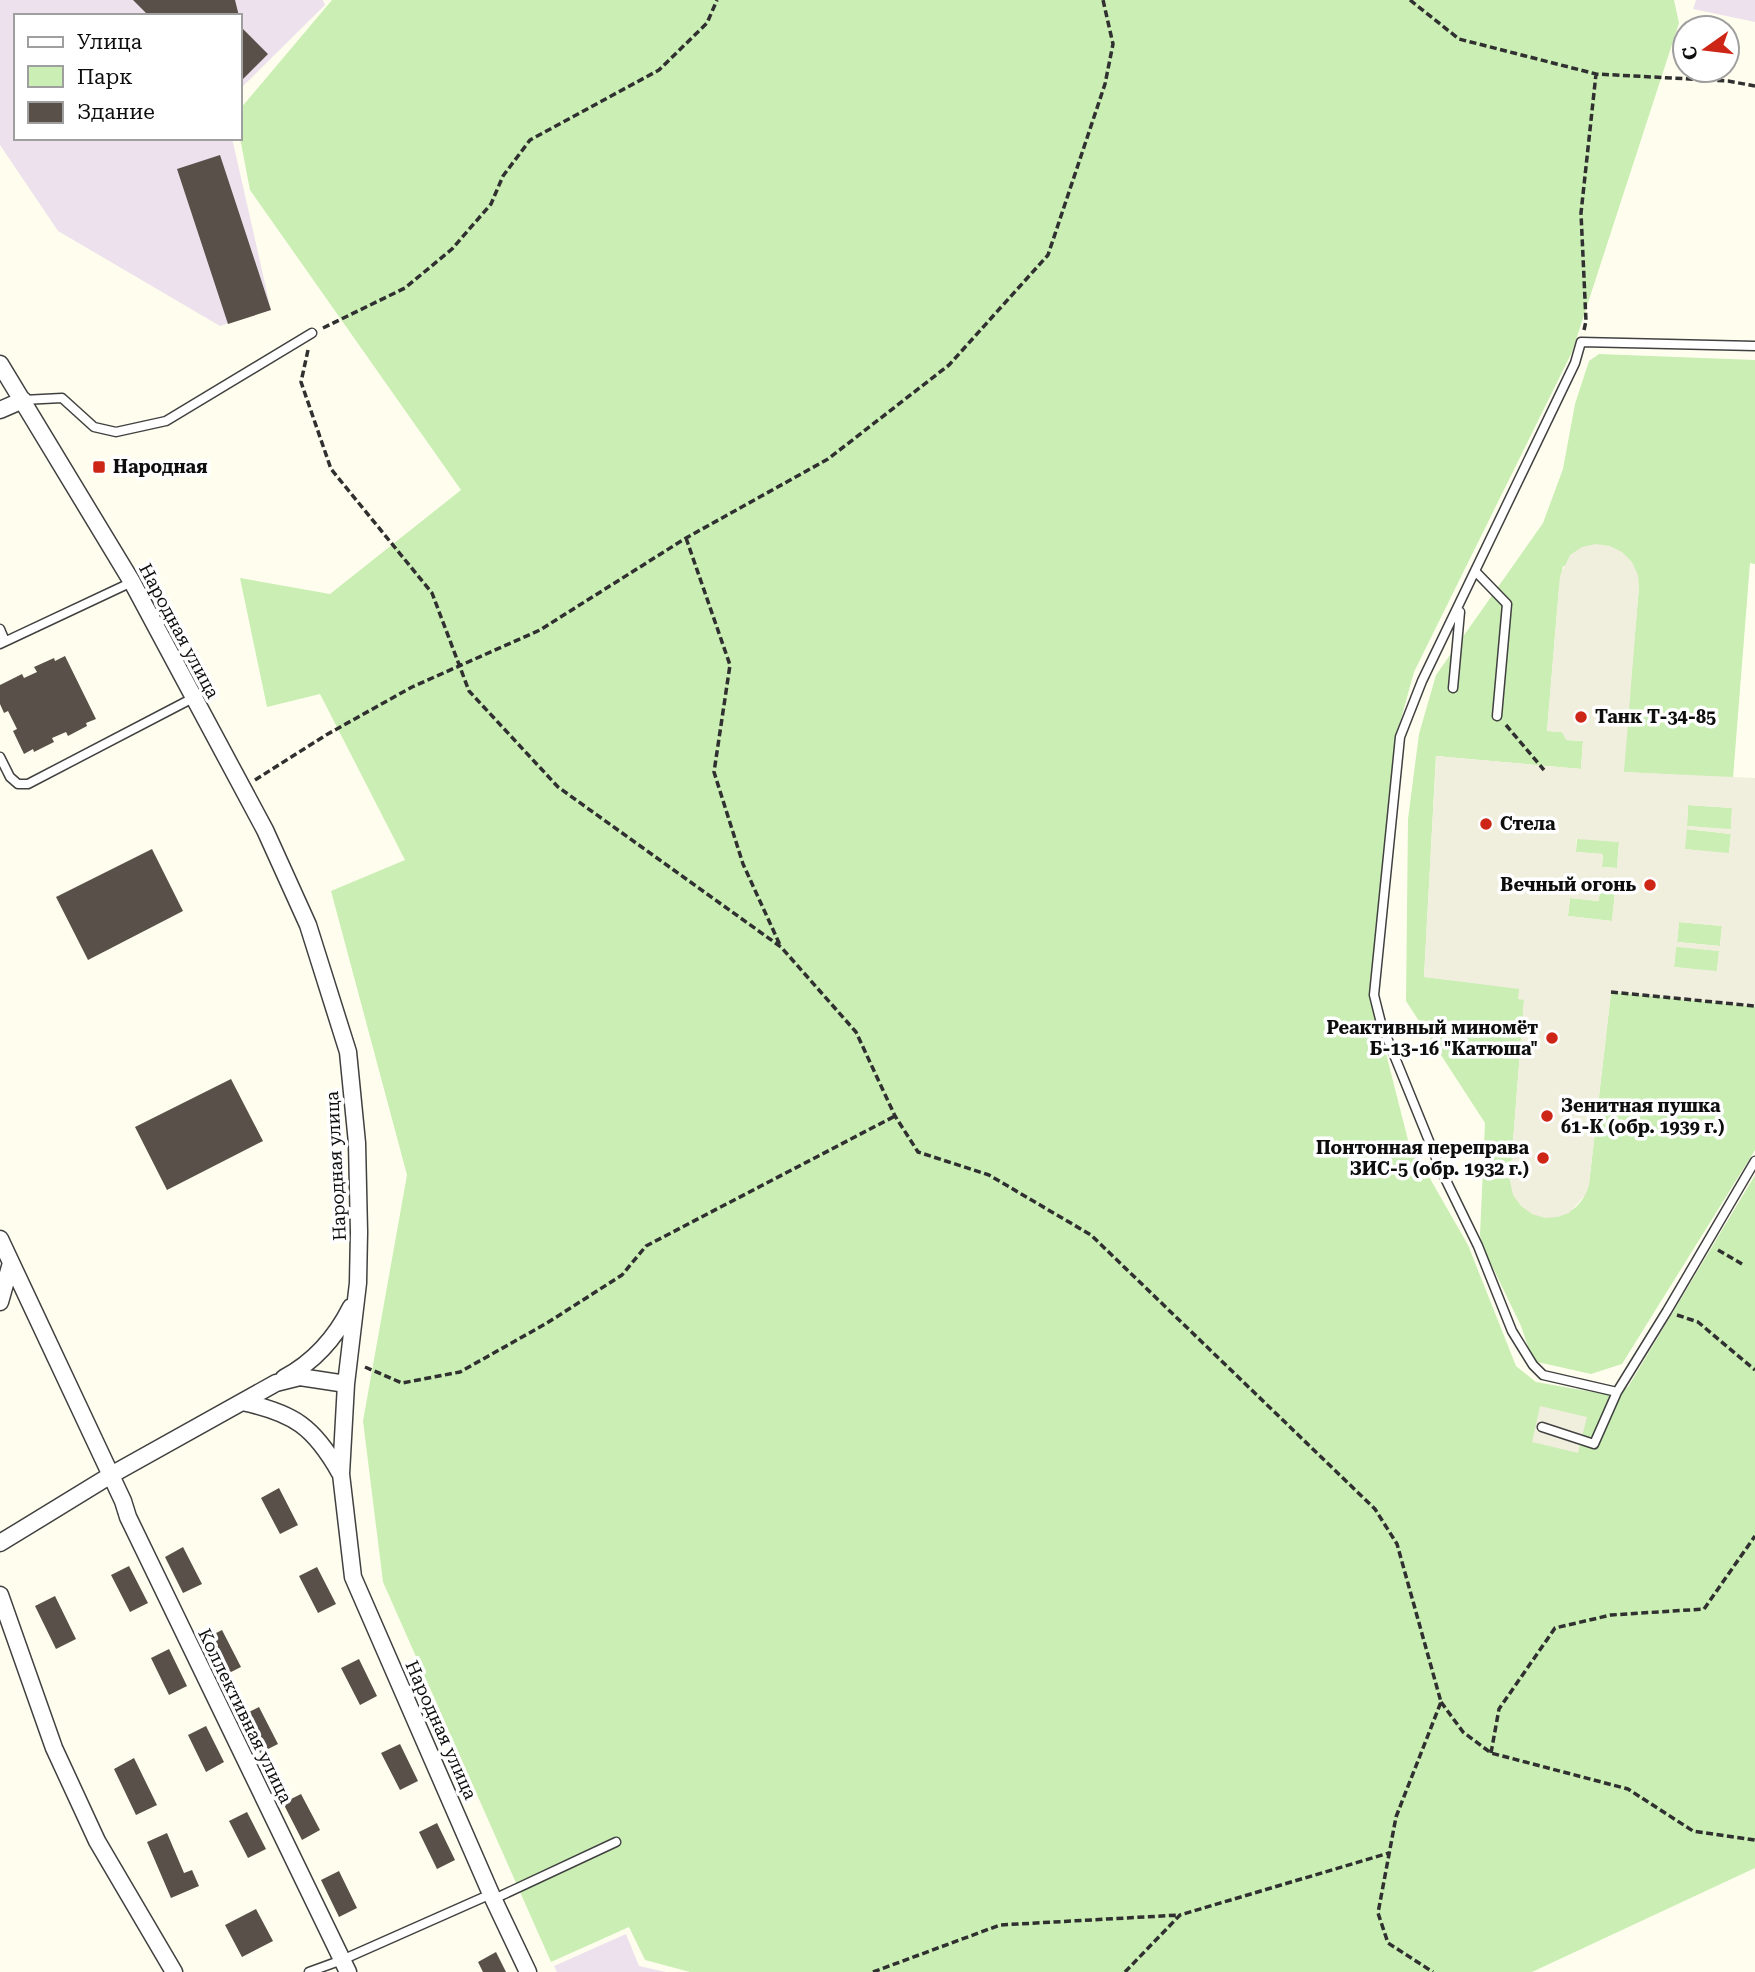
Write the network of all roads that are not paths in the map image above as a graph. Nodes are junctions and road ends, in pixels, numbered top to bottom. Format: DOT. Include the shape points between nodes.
graph roads {
  1 [pos="312,333"];
  2 [pos="1755,346"];
  3 [pos="0,364"];
  4 [pos="23,400"];
  5 [pos="0,410"];
  6 [pos="1476,572"];
  7 [pos="132,582"];
  8 [pos="1460,605"];
  9 [pos="0,629"];
  10 [pos="3,642"];
  11 [pos="1453,688"];
  12 [pos="194,698"];
  13 [pos="1497,716"];
  14 [pos="0,757"];
  15 [pos="1755,1161"];
  16 [pos="0,1239"];
  17 [pos="11,1263"];
  18 [pos="356,1298"];
  19 [pos="0,1302"];
  20 [pos="276,1383"];
  21 [pos="346,1384"];
  22 [pos="1617,1392"];
  23 [pos="242,1402"];
  24 [pos="1542,1427"];
  25 [pos="341,1474"];
  26 [pos="111,1475"];
  27 [pos="0,1543"];
  28 [pos="0,1595"];
  29 [pos="615,1842"];
  30 [pos="493,1896"];
  31 [pos="345,1966"];
  32 [pos="174,1972"];
  33 [pos="309,1972"];
  34 [pos="528,1972"];
  1 -- 4 [label="lane" via="154,424 116,432 94,427 62,398"];
  2 -- 6 [label="lane" via="1581,342 1576,363"];
  3 -- 4 [label="street, Народная улица"];
  4 -- 5 [label="street"];
  4 -- 7 [label="street, Народная улица"];
  6 -- 8 [label="lane"];
  6 -- 13 [label="lane" via="1507,604"];
  7 -- 10 [label="lane"];
  7 -- 12 [label="street, Народная улица"];
  8 -- 11 [label="lane"];
  8 -- 22 [label="lane" via="1400,737 1374,995 1385,1035 1512,1331 1543,1375"];
  9 -- 10 [label="lane"];
  12 -- 14 [label="lane" via="28,784 18,784 10,777"];
  12 -- 18 [label="street, Народная улица" via="265,830 308,925 348,1052 358,1143"];
  15 -- 22 [label="lane"];
  16 -- 17 [label="street, Коллективная улица"];
  17 -- 19 [label="street"];
  17 -- 26 [label="street, Коллективная улица"];
  18 -- 20 [label="street" via="323,1349"];
  18 -- 21 [label="street, Народная улица"];
  20 -- 21 [label="street" via="300,1377"];
  20 -- 23 [label="street"];
  21 -- 25 [label="street, Народная улица"];
  22 -- 24 [label="lane" via="1594,1444"];
  23 -- 25 [label="street" via="273,1409 302,1424 325,1446"];
  23 -- 26 [label="street"];
  25 -- 30 [label="street, Народная улица" via="353,1577"];
  26 -- 27 [label="street"];
  26 -- 31 [label="street, Коллективная улица"];
  28 -- 32 [label="street" via="75,1794 97,1841"];
  29 -- 30 [label="lane"];
  30 -- 31 [label="lane"];
  30 -- 34 [label="street, Народная улица"];
  31 -- 33 [label="lane"];
}
